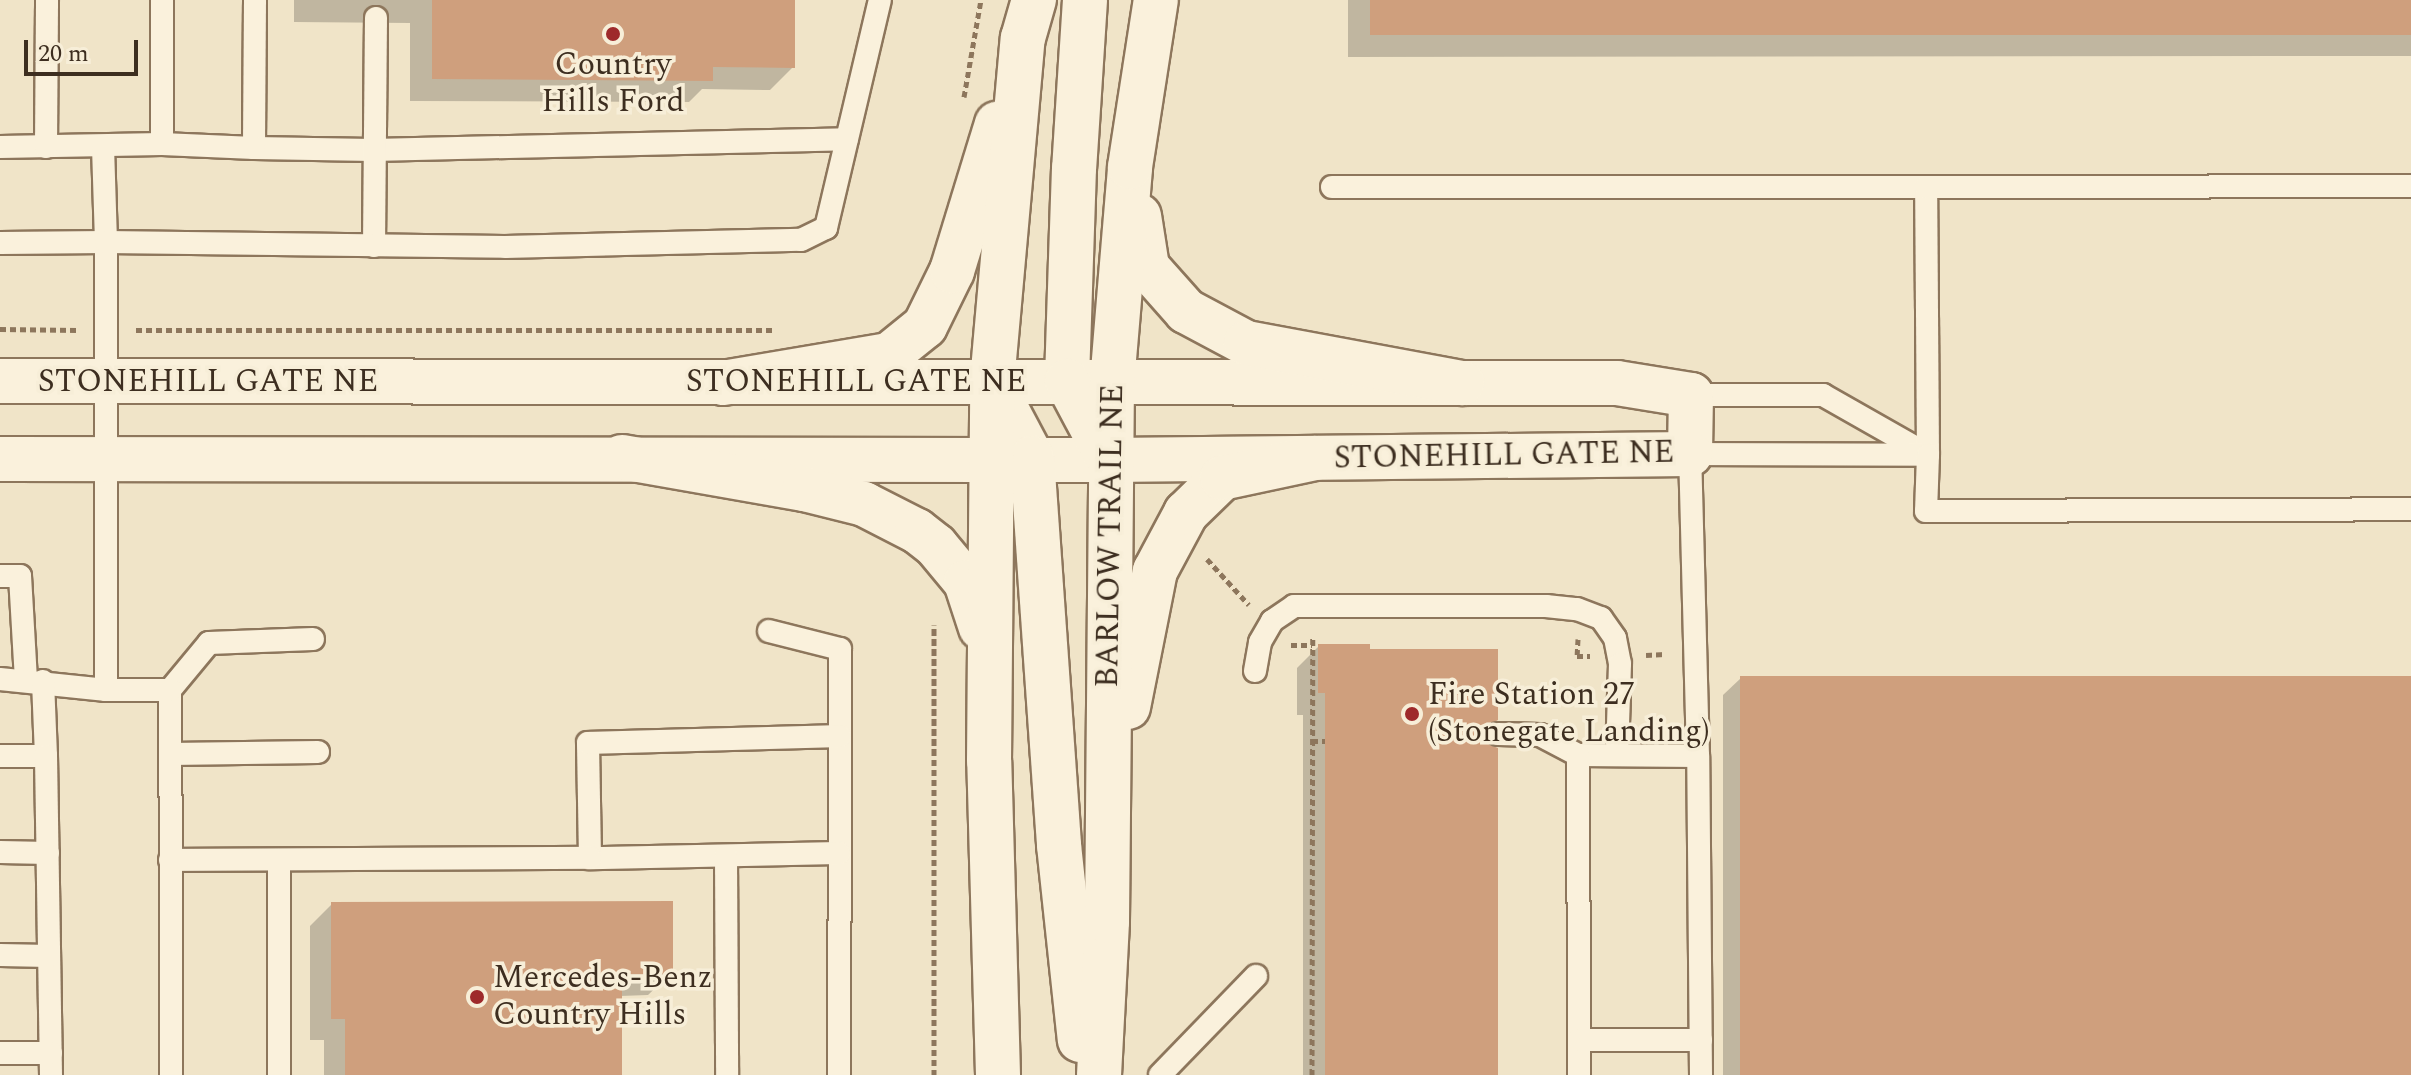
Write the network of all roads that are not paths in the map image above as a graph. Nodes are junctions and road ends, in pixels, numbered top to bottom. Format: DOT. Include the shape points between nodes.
graph roads {
  1 [pos="47,0"];
  2 [pos="162,0"];
  3 [pos="255,0"];
  4 [pos="880,0"];
  5 [pos="1085,0"];
  6 [pos="1156,0"];
  7 [pos="376,18"];
  8 [pos="1028,19"];
  9 [pos="847,139"];
  10 [pos="162,144"];
  11 [pos="0,147"];
  12 [pos="46,147"];
  13 [pos="103,147"];
  14 [pos="254,148"];
  15 [pos="373,150"];
  16 [pos="1130,167"];
  17 [pos="2411,186"];
  18 [pos="1332,187"];
  19 [pos="1926,187"];
  20 [pos="106,242"];
  21 [pos="0,243"];
  22 [pos="374,246"];
  23 [pos="0,381"];
  24 [pos="106,381"];
  25 [pos="1067,381"];
  26 [pos="992,382"];
  27 [pos="723,383"];
  28 [pos="1112,383"];
  29 [pos="1462,383"];
  30 [pos="1691,395"];
  31 [pos="1690,454"];
  32 [pos="1928,455"];
  33 [pos="622,457"];
  34 [pos="104,458"];
  35 [pos="1012,458"];
  36 [pos="1315,458"];
  37 [pos="0,459"];
  38 [pos="1109,460"];
  39 [pos="2411,509"];
  40 [pos="0,576"];
  41 [pos="769,631"];
  42 [pos="313,639"];
  43 [pos="991,657"];
  44 [pos="1255,671"];
  45 [pos="0,679"];
  46 [pos="34,680"];
  47 [pos="106,690"];
  48 [pos="170,690"];
  49 [pos="1498,734"];
  50 [pos="840,736"];
  51 [pos="318,752"];
  52 [pos="170,754"];
  53 [pos="1578,755"];
  54 [pos="1617,755"];
  55 [pos="0,756"];
  56 [pos="46,756"];
  57 [pos="1698,756"];
  58 [pos="1108,807"];
  59 [pos="0,852"];
  60 [pos="48,853"];
  61 [pos="839,853"];
  62 [pos="726,856"];
  63 [pos="590,858"];
  64 [pos="170,860"];
  65 [pos="279,860"];
  66 [pos="0,955"];
  67 [pos="49,956"];
  68 [pos="1256,976"];
  69 [pos="1579,1040"];
  70 [pos="1701,1040"];
  71 [pos="0,1053"];
  72 [pos="51,1064"];
  73 [pos="171,1075"];
  74 [pos="279,1075"];
  75 [pos="727,1075"];
  76 [pos="839,1075"];
  77 [pos="998,1075"];
  78 [pos="1083,1075"];
  79 [pos="1099,1075"];
  80 [pos="1160,1075"];
  81 [pos="1579,1075"];
  82 [pos="1701,1075"];
  1 -- 12 [label="lane"];
  2 -- 10 [label="lane"];
  3 -- 14 [label="lane"];
  4 -- 9 [label="lane"];
  5 -- 25 [label="main road"];
  6 -- 16 [label="main road, BARLOW TRAIL NE"];
  7 -- 15 [label="lane"];
  8 -- 26 [label="main road"];
  8 -- 27 [label="main road" via="952,271 925,326 889,355"];
  9 -- 15 [label="lane"];
  9 -- 22 [label="lane" via="826,228 801,240"];
  10 -- 13 [label="lane"];
  10 -- 14 [label="lane"];
  11 -- 12 [label="lane"];
  12 -- 13 [label="lane"];
  13 -- 20 [label="lane"];
  14 -- 15 [label="lane"];
  15 -- 22 [label="lane"];
  16 -- 28 [label="main road, BARLOW TRAIL NE"];
  16 -- 29 [label="main road" via="1147,267 1186,311 1246,343"];
  17 -- 19 [label="lane"];
  18 -- 19 [label="lane"];
  19 -- 32 [label="lane"];
  20 -- 21 [label="lane"];
  20 -- 22 [label="lane"];
  20 -- 24 [label="lane"];
  23 -- 24 [label="main road, STONEHILL GATE NE"];
  24 -- 27 [label="main road, STONEHILL GATE NE"];
  24 -- 34 [label="lane"];
  25 -- 26 [label="main road, STONEHILL GATE NE"];
  25 -- 28 [label="main road, STONEHILL GATE NE"];
  25 -- 38 [label="main road"];
  26 -- 27 [label="main road, STONEHILL GATE NE"];
  26 -- 35 [label="main road"];
  28 -- 29 [label="main road, STONEHILL GATE NE"];
  28 -- 38 [label="main road, BARLOW TRAIL NE"];
  29 -- 30 [label="main road, STONEHILL GATE NE" via="1617,383"];
  30 -- 31 [label="main road, STONEHILL GATE NE"];
  30 -- 32 [label="lane" via="1823,395"];
  31 -- 32 [label="lane"];
  31 -- 36 [label="main road, STONEHILL GATE NE"];
  31 -- 57 [label="lane"];
  32 -- 39 [label="lane" via="1926,511"];
  33 -- 34 [label="main road, STONEHILL GATE NE"];
  33 -- 35 [label="main road, STONEHILL GATE NE"];
  33 -- 43 [label="main road" via="849,500 917,531 966,582"];
  34 -- 37 [label="main road, STONEHILL GATE NE"];
  34 -- 47 [label="lane"];
  35 -- 38 [label="main road, STONEHILL GATE NE"];
  35 -- 43 [label="main road"];
  35 -- 78 [label="main road"];
  36 -- 38 [label="main road, STONEHILL GATE NE"];
  36 -- 58 [label="main road" via="1222,478 1186,513 1155,571"];
  38 -- 58 [label="main road, BARLOW TRAIL NE"];
  40 -- 46 [label="lane" via="20,576"];
  41 -- 50 [label="lane" via="840,649"];
  42 -- 48 [label="lane" via="209,643"];
  43 -- 77 [label="main road"];
  44 -- 54 [label="lane" via="1260,642 1272,621 1294,606 1577,609 1601,618 1615,638 1620,664"];
  45 -- 46 [label="lane"];
  46 -- 47 [label="lane"];
  46 -- 56 [label="lane"];
  47 -- 48 [label="lane"];
  48 -- 52 [label="lane"];
  49 -- 53 [label="lane" via="1540,735"];
  50 -- 61 [label="lane"];
  50 -- 63 [label="lane" via="588,743"];
  51 -- 52 [label="lane"];
  52 -- 64 [label="lane"];
  53 -- 54 [label="lane"];
  53 -- 69 [label="lane"];
  54 -- 57 [label="lane"];
  55 -- 56 [label="lane"];
  56 -- 60 [label="lane"];
  57 -- 70 [label="lane"];
  58 -- 79 [label="main road, BARLOW TRAIL NE"];
  59 -- 60 [label="lane"];
  60 -- 67 [label="lane"];
  61 -- 62 [label="lane"];
  61 -- 76 [label="lane"];
  62 -- 63 [label="lane"];
  62 -- 75 [label="lane"];
  63 -- 65 [label="lane"];
  64 -- 65 [label="lane"];
  64 -- 73 [label="lane"];
  65 -- 74 [label="lane"];
  66 -- 67 [label="lane"];
  67 -- 72 [label="lane"];
  68 -- 80 [label="lane"];
  69 -- 70 [label="lane"];
  69 -- 81 [label="lane"];
  70 -- 82 [label="lane"];
  71 -- 72 [label="lane"];
}
